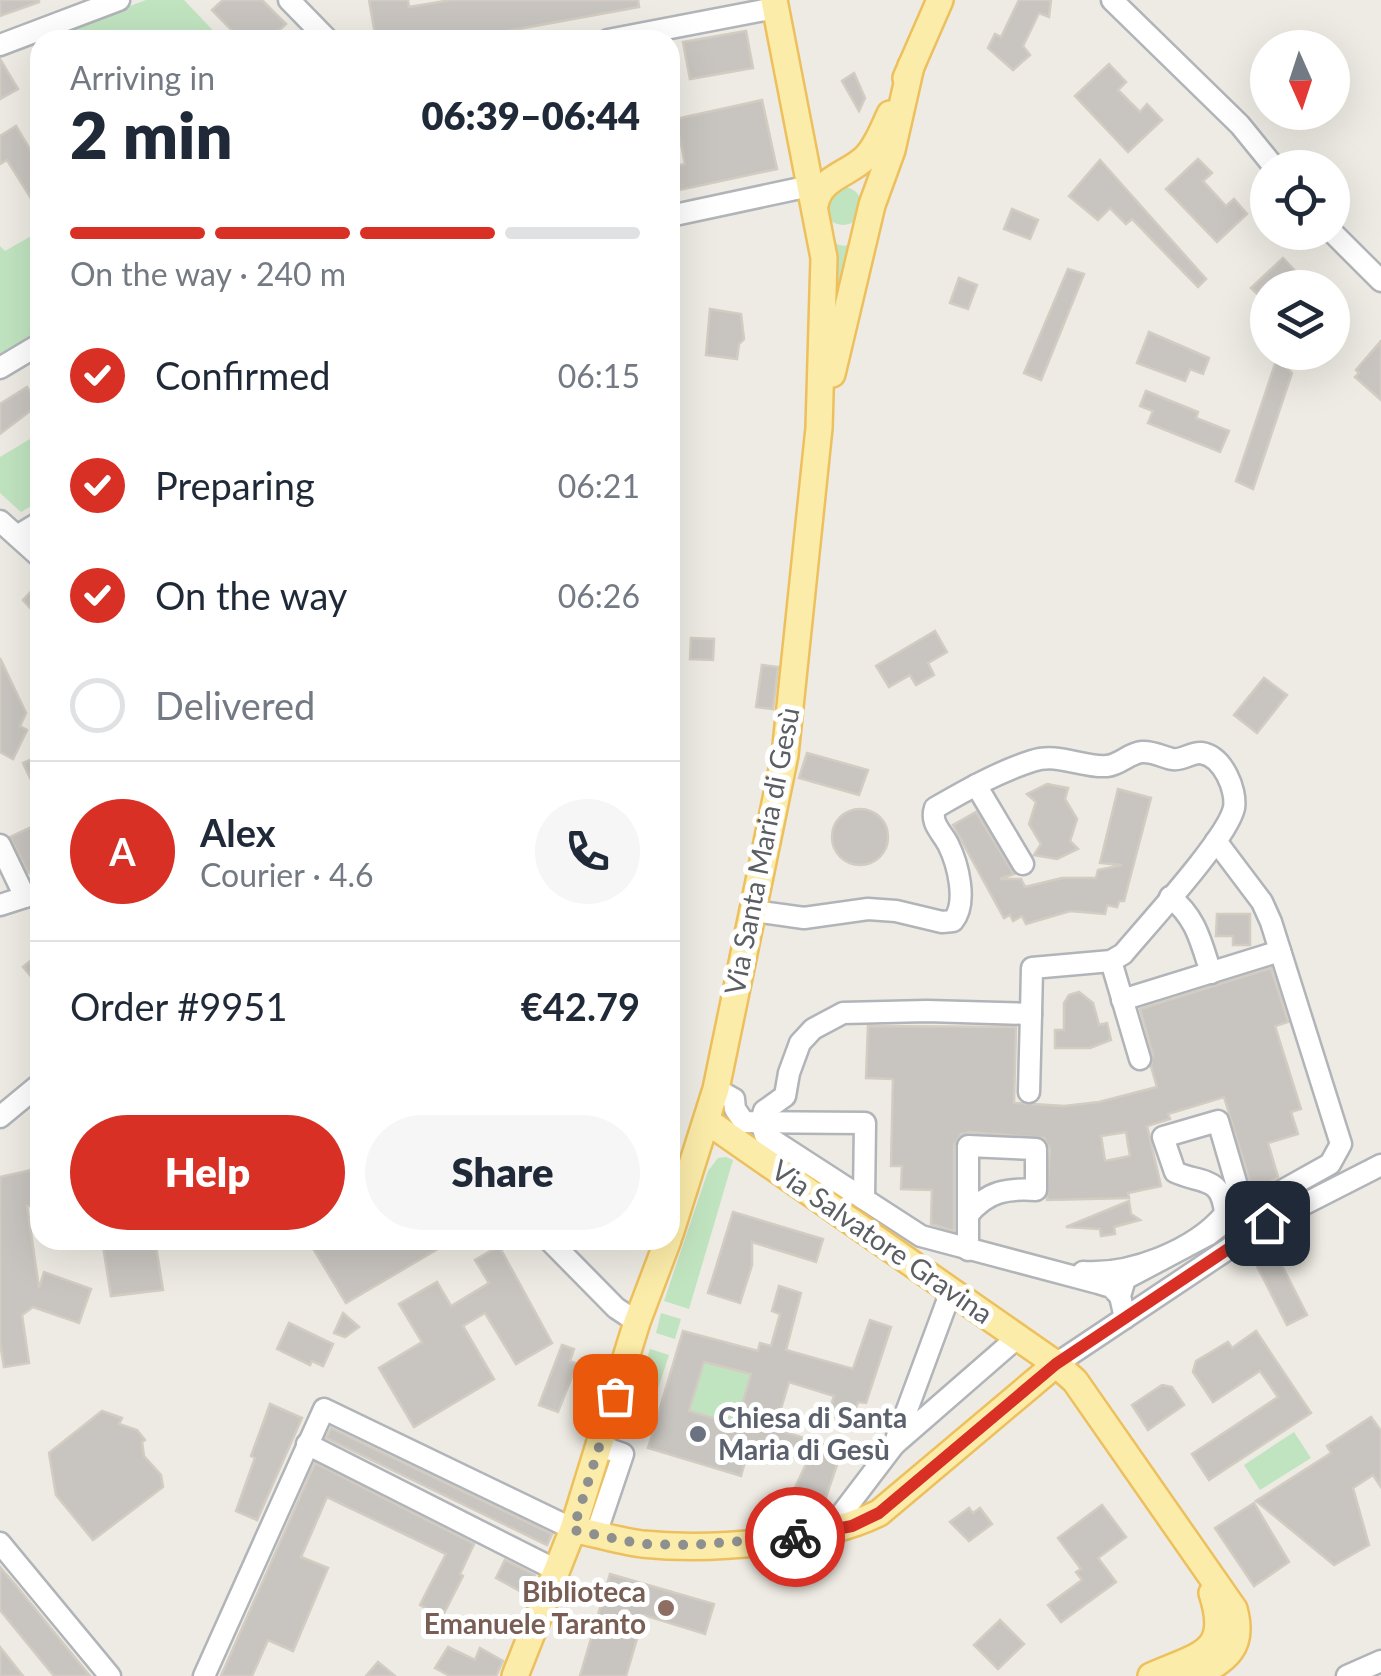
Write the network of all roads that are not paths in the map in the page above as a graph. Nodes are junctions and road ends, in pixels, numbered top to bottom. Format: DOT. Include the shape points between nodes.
graph roads {
  1 [pos="119,0"];
  2 [pos="290,0"];
  3 [pos="940,0"];
  4 [pos="774,4"];
  5 [pos="1117,4"];
  6 [pos="59,30"];
  7 [pos="318,30"];
  8 [pos="654,30"];
  9 [pos="30,42"];
  10 [pos="0,45"];
  11 [pos="911,66"];
  12 [pos="794,96"];
  13 [pos="1260,150"];
  14 [pos="844,176"];
  15 [pos="814,203"];
  16 [pos="871,211"];
  17 [pos="680,215"];
  18 [pos="1350,250"];
  19 [pos="1381,281"];
  20 [pos="30,350"];
  21 [pos="0,368"];
  22 [pos="819,428"];
  23 [pos="0,521"];
  24 [pos="30,528"];
  25 [pos="17,536"];
  26 [pos="30,548"];
  27 [pos="976,785"];
  28 [pos="1216,841"];
  29 [pos="0,845"];
  30 [pos="1023,864"];
  31 [pos="30,891"];
  32 [pos="30,895"];
  33 [pos="1170,897"];
  34 [pos="0,905"];
  35 [pos="754,911"];
  36 [pos="1280,951"];
  37 [pos="1111,961"];
  38 [pos="1211,973"];
  39 [pos="1122,1000"];
  40 [pos="1031,1014"];
  41 [pos="1140,1059"];
  42 [pos="716,1088"];
  43 [pos="30,1092"];
  44 [pos="1029,1092"];
  45 [pos="0,1117"];
  46 [pos="707,1121"];
  47 [pos="761,1122"];
  48 [pos="1381,1164"];
  49 [pos="864,1199"];
  50 [pos="680,1208"];
  51 [pos="1240,1208"];
  52 [pos="968,1215"];
  53 [pos="559,1250"];
  54 [pos="664,1250"];
  55 [pos="670,1250"];
  56 [pos="968,1250"];
  57 [pos="1119,1286"];
  58 [pos="951,1290"];
  59 [pos="1126,1318"];
  60 [pos="637,1322"];
  61 [pos="1018,1337"];
  62 [pos="1056,1364"];
  63 [pos="602,1440"];
  64 [pos="307,1444"];
  65 [pos="894,1446"];
  66 [pos="584,1532"];
  67 [pos="827,1533"];
  68 [pos="0,1543"];
  69 [pos="556,1570"];
  70 [pos="1204,1570"];
  71 [pos="1381,1662"];
  72 [pos="110,1676"];
  73 [pos="204,1676"];
  74 [pos="515,1676"];
  75 [pos="1151,1676"];
  76 [pos="1194,1676"];
  77 [pos="1347,1676"];
  1 -- 6 [label="street"];
  2 -- 7 [label="street"];
  3 -- 11 [label="main road"];
  4 -- 8 [label="street"];
  4 -- 12 [label="main road"];
  5 -- 13 [label="street"];
  9 -- 10 [label="street"];
  11 -- 14 [label="main road" via="877,142"];
  11 -- 16 [label="main road"];
  12 -- 14 [label="main road" via="816,156"];
  12 -- 15 [label="main road"];
  14 -- 15 [label="main road" via="821,188"];
  14 -- 16 [label="main road" via="864,184"];
  15 -- 16 [label="main road" via="832,231 844,234 862,227"];
  15 -- 17 [label="street"];
  15 -- 22 [label="main road" via="825,276"];
  16 -- 22 [label="main road"];
  18 -- 19 [label="street"];
  20 -- 21 [label="street"];
  22 -- 35 [label="main road, Via Santa Maria di Gesù" via="786,756"];
  23 -- 25 [label="street"];
  24 -- 25 [label="street"];
  25 -- 26 [label="street"];
  27 -- 28 [label="street" via="1034,760 1112,766 1143,752 1180,759 1200,753 1226,774 1235,794"];
  27 -- 30 [label="street"];
  27 -- 35 [label="street" via="933,814 955,862 960,899 952,921 896,911 811,918"];
  28 -- 33 [label="street"];
  28 -- 36 [label="street" via="1262,902"];
  29 -- 31 [label="street"];
  32 -- 34 [label="street"];
  33 -- 37 [label="street"];
  33 -- 38 [label="street" via="1194,922"];
  35 -- 42 [label="main road, Via Santa Maria di Gesù"];
  36 -- 38 [label="street"];
  36 -- 51 [label="street" via="1341,1144 1330,1164"];
  37 -- 39 [label="street"];
  37 -- 40 [label="street" via="1032,968"];
  38 -- 39 [label="street"];
  39 -- 41 [label="street"];
  40 -- 44 [label="street"];
  40 -- 47 [label="street" via="863,1011 829,1018 800,1043 786,1096 764,1111"];
  42 -- 46 [label="main road, Via Santa Maria di Gesù"];
  42 -- 47 [label="street" via="734,1099 744,1122"];
  43 -- 45 [label="street"];
  46 -- 50 [label="main road, Via Santa Maria di Gesù"];
  46 -- 58 [label="main road, Via Salvatore Gravina"];
  47 -- 49 [label="street" via="765,1135"];
  47 -- 49 [label="street" via="865,1123"];
  48 -- 59 [label="street" via="1267,1223"];
  49 -- 56 [label="street" via="921,1236"];
  51 -- 57 [label="street" via="1230,1222"];
  51 -- 57 [label="street" via="1218,1121 1164,1137 1176,1172 1214,1184 1225,1214"];
  52 -- 52 [label="street" via="997,1192 1036,1190 1036,1149 968,1146"];
  52 -- 56 [label="street"];
  53 -- 60 [label="street"];
  54 -- 60 [label="main road"];
  55 -- 63 [label="main road" via="642,1344"];
  56 -- 57 [label="street" via="1084,1272"];
  57 -- 59 [label="street"];
  58 -- 61 [label="main road, Via Salvatore Gravina"];
  58 -- 65 [label="street"];
  59 -- 62 [label="street"];
  60 -- 63 [label="main road"];
  61 -- 62 [label="main road, Via Salvatore Gravina"];
  61 -- 65 [label="street"];
  62 -- 67 [label="main road" via="879,1513"];
  62 -- 70 [label="main road, Via Salvatore Gravina" via="1075,1381"];
  63 -- 66 [label="main road"];
  64 -- 66 [label="street" via="324,1409"];
  64 -- 69 [label="street"];
  64 -- 73 [label="street"];
  65 -- 67 [label="street"];
  66 -- 67 [label="main road" via="641,1544 691,1545"];
  66 -- 69 [label="main road"];
  68 -- 72 [label="street"];
  69 -- 74 [label="main road"];
  70 -- 75 [label="main road" via="1221,1620 1217,1637 1205,1652"];
  70 -- 76 [label="main road" via="1234,1609 1237,1640 1229,1654"];
  71 -- 77 [label="street"];
}
